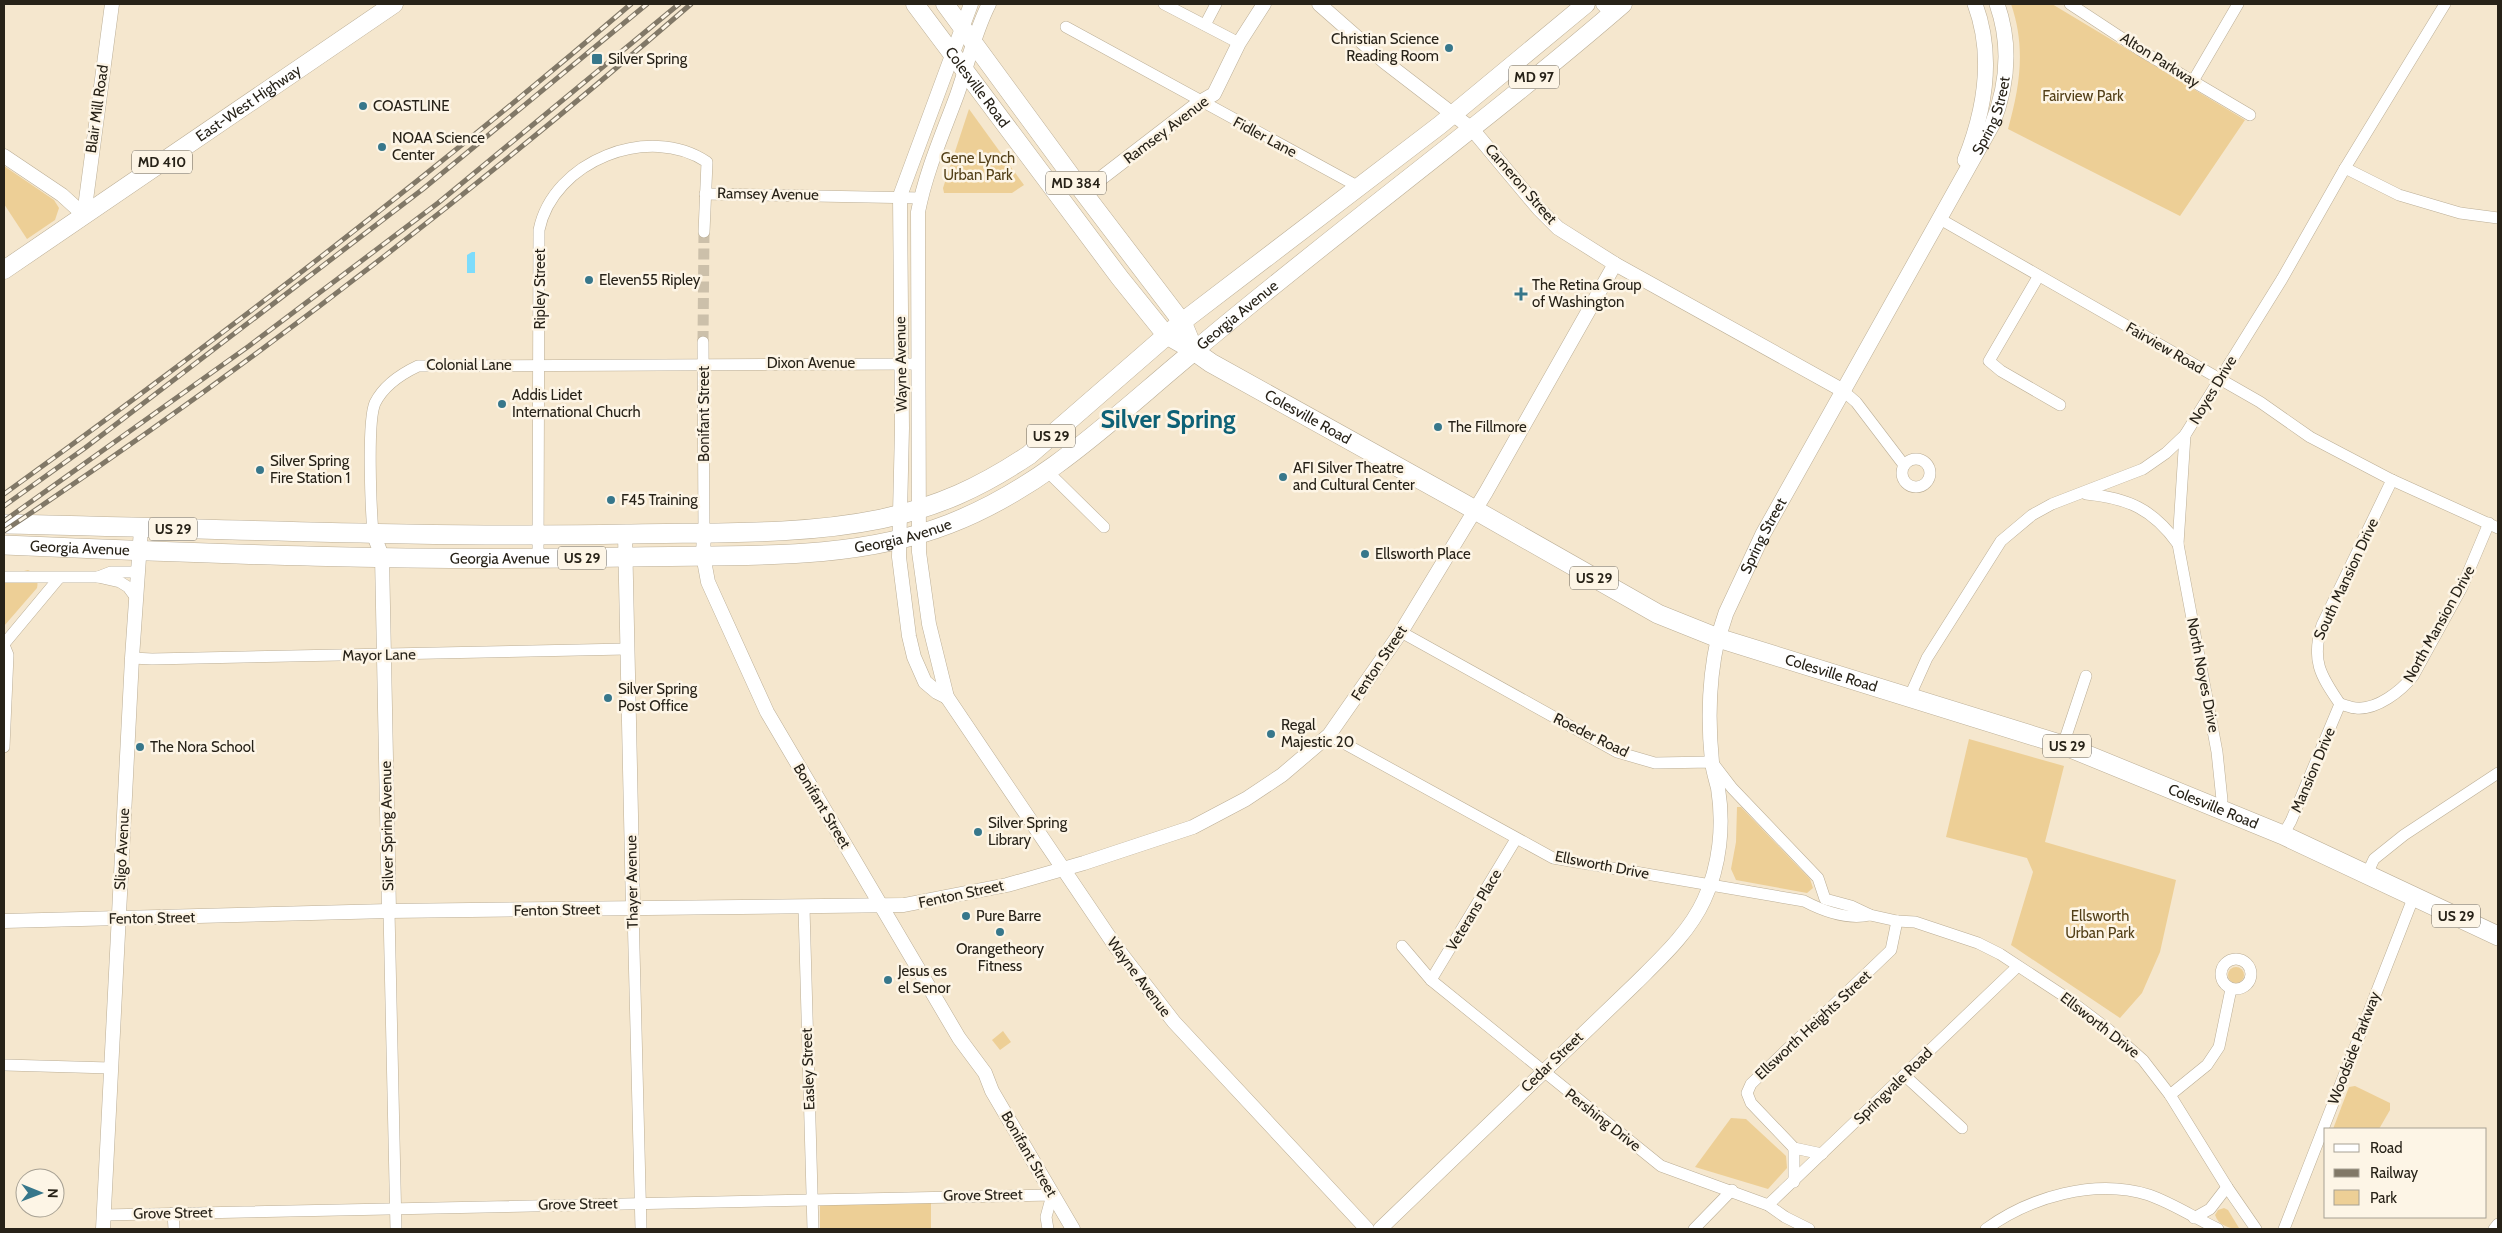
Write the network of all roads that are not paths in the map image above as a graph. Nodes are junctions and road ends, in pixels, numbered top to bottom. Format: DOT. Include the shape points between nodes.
graph roads {
  1 [pos="112,4"];
  2 [pos="394,4"];
  3 [pos="915,4"];
  4 [pos="945,4"];
  5 [pos="971,4"];
  6 [pos="989,4"];
  7 [pos="1164,4"];
  8 [pos="1216,4"];
  9 [pos="1264,4"];
  10 [pos="1319,4"];
  11 [pos="1586,4"];
  12 [pos="1975,4"];
  13 [pos="1997,4"];
  14 [pos="2070,4"];
  15 [pos="2238,4"];
  16 [pos="2445,4"];
  17 [pos="1613,7"];
  18 [pos="2089,8"];
  19 [pos="1205,25"];
  20 [pos="962,26"];
  21 [pos="1066,27"];
  22 [pos="973,42"];
  23 [pos="1240,43"];
  24 [pos="952,54"];
  25 [pos="965,70"];
  26 [pos="2193,80"];
  27 [pos="1200,102"];
  28 [pos="1455,114"];
  29 [pos="2250,116"];
  30 [pos="1472,129"];
  31 [pos="4,156"];
  32 [pos="1394,160"];
  33 [pos="2345,168"];
  34 [pos="1359,187"];
  35 [pos="1083,192"];
  36 [pos="705,194"];
  37 [pos="900,196"];
  38 [pos="921,198"];
  39 [pos="84,215"];
  40 [pos="2498,218"];
  41 [pos="1940,219"];
  42 [pos="1342,230"];
  43 [pos="704,232"];
  44 [pos="1615,264"];
  45 [pos="4,270"];
  46 [pos="2038,277"];
  47 [pos="1182,322"];
  48 [pos="1166,335"];
  49 [pos="703,342"];
  50 [pos="1194,351"];
  51 [pos="900,362"];
  52 [pos="704,364"];
  53 [pos="918,364"];
  54 [pos="540,365"];
  55 [pos="2218,379"];
  56 [pos="1842,390"];
  57 [pos="2060,405"];
  58 [pos="372,424"];
  59 [pos="2185,436"];
  60 [pos="1904,465"];
  61 [pos="1048,472"];
  62 [pos="2392,480"];
  63 [pos="2082,494"];
  64 [pos="918,509"];
  65 [pos="1474,510"];
  66 [pos="900,514"];
  67 [pos="4,524"];
  68 [pos="1104,526"];
  69 [pos="2494,526"];
  70 [pos="141,528"];
  71 [pos="241,530"];
  72 [pos="373,533"];
  73 [pos="704,533"];
  74 [pos="625,534"];
  75 [pos="920,534"];
  76 [pos="538,536"];
  77 [pos="899,540"];
  78 [pos="2178,544"];
  79 [pos="4,545"];
  80 [pos="139,551"];
  81 [pos="240,554"];
  82 [pos="703,555"];
  83 [pos="382,556"];
  84 [pos="626,557"];
  85 [pos="538,558"];
  86 [pos="138,572"];
  87 [pos="4,577"];
  88 [pos="98,577"];
  89 [pos="59,578"];
  90 [pos="136,598"];
  91 [pos="1400,632"];
  92 [pos="1718,638"];
  93 [pos="4,645"];
  94 [pos="626,649"];
  95 [pos="383,655"];
  96 [pos="132,658"];
  97 [pos="2086,676"];
  98 [pos="947,697"];
  99 [pos="1908,698"];
  100 [pos="2340,704"];
  101 [pos="1329,735"];
  102 [pos="2062,745"];
  103 [pos="4,747"];
  104 [pos="1712,762"];
  105 [pos="2498,773"];
  106 [pos="2220,807"];
  107 [pos="2283,835"];
  108 [pos="1516,839"];
  109 [pos="1062,869"];
  110 [pos="2367,874"];
  111 [pos="1710,885"];
  112 [pos="2414,896"];
  113 [pos="882,906"];
  114 [pos="804,908"];
  115 [pos="633,909"];
  116 [pos="389,911"];
  117 [pos="1870,915"];
  118 [pos="119,918"];
  119 [pos="4,921"];
  120 [pos="1897,921"];
  121 [pos="2498,936"];
  122 [pos="1402,946"];
  123 [pos="2017,967"];
  124 [pos="1431,980"];
  125 [pos="2231,989"];
  126 [pos="4,1064"];
  127 [pos="110,1068"];
  128 [pos="1542,1072"];
  129 [pos="1904,1075"];
  130 [pos="2170,1094"];
  131 [pos="1962,1128"];
  132 [pos="1794,1148"];
  133 [pos="1822,1154"];
  134 [pos="1794,1182"];
  135 [pos="2227,1187"];
  136 [pos="1732,1190"];
  137 [pos="1052,1195"];
  138 [pos="812,1199"];
  139 [pos="640,1203"];
  140 [pos="1768,1204"];
  141 [pos="396,1208"];
  142 [pos="173,1213"];
  143 [pos="104,1215"];
  144 [pos="2194,1218"];
  145 [pos="2498,1224"];
  146 [pos="103,1229"];
  147 [pos="174,1229"];
  148 [pos="396,1229"];
  149 [pos="641,1229"];
  150 [pos="813,1229"];
  151 [pos="1048,1229"];
  152 [pos="1073,1229"];
  153 [pos="1367,1229"];
  154 [pos="1380,1229"];
  155 [pos="1694,1229"];
  156 [pos="1809,1229"];
  157 [pos="1986,1229"];
  158 [pos="2218,1229"];
  159 [pos="2256,1229"];
  160 [pos="2284,1229"];
  161 [pos="2494,1229"];
  1 -- 39 [label="street, Blair Mill Road"];
  2 -- 39 [label="main road, East-West Highway / MD 410"];
  3 -- 24 [label="main road, Colesville Road / MD 384"];
  4 -- 20 [label="main road, Colesville Road / MD 384"];
  5 -- 20 [label="street, Wayne Avenue"];
  6 -- 22 [label="street, Wayne Avenue"];
  7 -- 19 [label="street"];
  8 -- 19 [label="street"];
  9 -- 23 [label="street, Ramsey Avenue"];
  10 -- 28 [label="street, Cameron Street" via="1386,62"];
  11 -- 28 [label="main road, Georgia Avenue / MD 97"];
  12 -- 41 [label="main road, Spring Street" via="1982,23 1987,58 1985,83 1970,147"];
  13 -- 41 [label="main road, Spring Street" via="2004,31 2006,62 1999,109"];
  14 -- 18 [label="street, Alton Parkway"];
  15 -- 26 [label="street"];
  16 -- 33 [label="street, Noyes Drive"];
  17 -- 30 [label="main road, Georgia Avenue / MD 97"];
  18 -- 26 [label="street, Alton Parkway" via="2140,50"];
  19 -- 23 [label="street"];
  20 -- 22 [label="main road, Colesville Road / MD 384"];
  20 -- 24 [label="street, Wayne Avenue"];
  21 -- 27 [label="street, Fidler Lane"];
  22 -- 25 [label="street, Wayne Avenue"];
  22 -- 35 [label="main road, Colesville Road / MD 384"];
  23 -- 27 [label="street, Ramsey Avenue" via="1214,94"];
  24 -- 25 [label="main road, Colesville Road / MD 384"];
  24 -- 37 [label="street, Wayne Avenue"];
  25 -- 38 [label="street, Wayne Avenue"];
  25 -- 48 [label="main road, Colesville Road / MD 384"];
  26 -- 29 [label="street, Alton Parkway"];
  27 -- 34 [label="street, Fidler Lane"];
  27 -- 35 [label="street, Ramsey Avenue"];
  28 -- 30 [label="street, Cameron Street"];
  28 -- 32 [label="main road, Georgia Avenue / MD 97"];
  30 -- 42 [label="main road, Georgia Avenue / MD 97"];
  30 -- 44 [label="street, Cameron Street" via="1554,224"];
  31 -- 39 [label="street" via="62,195"];
  32 -- 34 [label="main road, Georgia Avenue / MD 97"];
  32 -- 42 [label="main road, MD 97" via="1386,177 1339,216"];
  33 -- 40 [label="street" via="2398,195 2460,213"];
  33 -- 55 [label="street, Noyes Drive" via="2282,279"];
  34 -- 47 [label="main road, Georgia Avenue / MD 97"];
  35 -- 47 [label="main road, Colesville Road / MD 384"];
  36 -- 37 [label="street, Ramsey Avenue"];
  36 -- 43 [label="street"];
  36 -- 54 [label="street, Ripley Street" via="707,162 698,155 656,146 613,153 585,167 551,197 540,230"];
  37 -- 38 [label="street, Ramsey Avenue"];
  37 -- 51 [label="street, Wayne Avenue"];
  38 -- 53 [label="street, Wayne Avenue" via="918,212"];
  39 -- 45 [label="main road, East-West Highway / MD 410"];
  41 -- 46 [label="street, Fairview Road"];
  41 -- 56 [label="main road, Spring Street"];
  42 -- 50 [label="main road, Georgia Avenue / MD 97"];
  44 -- 56 [label="street, Cameron Street"];
  44 -- 65 [label="street, Fenton Street"];
  46 -- 55 [label="street, Fairview Road"];
  46 -- 57 [label="street" via="1989,361 2001,372"];
  47 -- 48 [label="highway, Georgia Avenue / US 29"];
  47 -- 50 [label="highway, Colesville Road"];
  48 -- 50 [label="main road, Colesville Road / MD 384"];
  48 -- 64 [label="highway, Georgia Avenue / US 29" via="1029,455 955,498"];
  49 -- 52 [label="street, Bonifant Street"];
  50 -- 61 [label="highway, Georgia Avenue / US 29"];
  50 -- 65 [label="highway, Colesville Road / US 29" via="1210,364"];
  51 -- 52 [label="street, Dixon Avenue"];
  51 -- 53 [label="street, Dixon Avenue"];
  51 -- 66 [label="street, Wayne Avenue"];
  52 -- 54 [label="street, Dixon Avenue"];
  52 -- 73 [label="street, Bonifant Street"];
  53 -- 64 [label="street, Wayne Avenue"];
  54 -- 58 [label="street, Colonial Lane" via="418,366 384,389 373,409"];
  54 -- 76 [label="street, Ripley Street"];
  55 -- 59 [label="street, Noyes Drive"];
  55 -- 62 [label="street, Fairview Road" via="2260,402 2310,436"];
  56 -- 60 [label="street, Cameron Street" via="1856,402"];
  56 -- 92 [label="main road, Spring Street" via="1763,534 1726,613"];
  58 -- 72 [label="street, Silver Spring Avenue"];
  59 -- 63 [label="street, Noyes Drive" via="2143,469"];
  59 -- 78 [label="street, North Noyes Drive"];
  61 -- 68 [label="street"];
  61 -- 75 [label="highway, Georgia Avenue / US 29" via="1003,501"];
  62 -- 69 [label="street, Fairview Road"];
  62 -- 100 [label="street, South Mansion Drive" via="2322,625 2316,645 2318,665"];
  63 -- 78 [label="street, North Noyes Drive" via="2113,496 2139,507 2159,521"];
  63 -- 99 [label="street, Noyes Drive" via="2052,504 2002,541 1927,658"];
  64 -- 66 [label="highway, Georgia Avenue / US 29"];
  64 -- 75 [label="street, Wayne Avenue"];
  65 -- 91 [label="street, Fenton Street"];
  65 -- 92 [label="highway, Colesville Road / US 29" via="1658,614"];
  66 -- 73 [label="highway, Georgia Avenue / US 29" via="809,528"];
  66 -- 77 [label="street, Wayne Avenue"];
  67 -- 70 [label="highway, Georgia Avenue / US 29"];
  69 -- 100 [label="street, North Mansion Drive" via="2405,687 2377,704 2357,708"];
  70 -- 71 [label="highway, Georgia Avenue / US 29"];
  70 -- 80 [label="street, Sligo Avenue"];
  71 -- 72 [label="highway, Georgia Avenue / US 29"];
  71 -- 81 [label="highway"];
  72 -- 76 [label="highway, Georgia Avenue / US 29"];
  72 -- 83 [label="street, Silver Spring Avenue"];
  73 -- 74 [label="highway, Georgia Avenue / US 29"];
  73 -- 82 [label="street, Bonifant Street"];
  74 -- 76 [label="highway, Georgia Avenue / US 29"];
  74 -- 84 [label="street, Thayer Avenue"];
  75 -- 77 [label="highway, Georgia Avenue / US 29"];
  75 -- 98 [label="street, Wayne Avenue" via="923,594"];
  76 -- 85 [label="street, Ripley Street"];
  77 -- 82 [label="highway, Georgia Avenue / US 29" via="856,548"];
  77 -- 98 [label="street, Wayne Avenue" via="898,557 912,652 925,682"];
  78 -- 106 [label="street, North Noyes Drive" via="2217,752"];
  79 -- 80 [label="highway, Georgia Avenue / US 29"];
  80 -- 81 [label="highway, Georgia Avenue / US 29"];
  80 -- 86 [label="street, Sligo Avenue"];
  81 -- 83 [label="highway, Georgia Avenue / US 29"];
  82 -- 84 [label="highway, Georgia Avenue / US 29"];
  82 -- 113 [label="street, Bonifant Street" via="708,582 767,712"];
  83 -- 85 [label="highway, Georgia Avenue / US 29" via="459,560"];
  83 -- 95 [label="street, Silver Spring Avenue"];
  84 -- 85 [label="highway, Georgia Avenue / US 29"];
  84 -- 94 [label="street, Thayer Avenue"];
  86 -- 88 [label="street" via="112,572"];
  86 -- 90 [label="street, Sligo Avenue"];
  87 -- 89 [label="street"];
  88 -- 89 [label="street"];
  88 -- 90 [label="street" via="120,582"];
  89 -- 93 [label="street"];
  90 -- 96 [label="street, Sligo Avenue"];
  91 -- 101 [label="street, Fenton Street"];
  91 -- 104 [label="street, Roeder Road" via="1617,752 1654,763"];
  92 -- 99 [label="highway, Colesville Road / US 29"];
  92 -- 104 [label="street, Spring Street" via="1713,657 1711,692"];
  93 -- 103 [label="street" via="8,655"];
  94 -- 95 [label="street, Mayor Lane"];
  94 -- 115 [label="street, Thayer Avenue"];
  95 -- 96 [label="street, Mayor Lane"];
  95 -- 116 [label="street, Silver Spring Avenue"];
  96 -- 118 [label="street, Sligo Avenue"];
  97 -- 102 [label="street"];
  98 -- 109 [label="street, Wayne Avenue"];
  99 -- 102 [label="highway, Colesville Road / US 29"];
  100 -- 107 [label="street, Mansion Drive"];
  101 -- 108 [label="street, Ellsworth Drive"];
  101 -- 109 [label="street, Fenton Street" via="1282,775 1246,799 1193,827"];
  102 -- 106 [label="highway, Colesville Road / US 29"];
  104 -- 111 [label="street, Spring Street" via="1720,817 1720,843"];
  104 -- 117 [label="street, Ellsworth Drive" via="1732,788 1818,878 1825,899"];
  105 -- 110 [label="street" via="2374,859"];
  106 -- 107 [label="highway, Colesville Road / US 29"];
  107 -- 110 [label="highway, Colesville Road / US 29"];
  108 -- 111 [label="street, Ellsworth Drive" via="1554,858"];
  108 -- 124 [label="street, Veterans Place"];
  109 -- 113 [label="street, Fenton Street" via="943,899"];
  109 -- 153 [label="street, Wayne Avenue" via="1174,1022"];
  110 -- 112 [label="highway, Colesville Road / US 29"];
  111 -- 117 [label="street, Ellsworth Drive" via="1804,901 1825,911 1860,917"];
  111 -- 128 [label="street, Cedar Street" via="1697,913 1673,946"];
  112 -- 121 [label="highway, Colesville Road / US 29"];
  112 -- 160 [label="street, Woodside Parkway"];
  113 -- 114 [label="street, Fenton Street"];
  113 -- 137 [label="street, Bonifant Street" via="959,1038 985,1073 992,1091"];
  114 -- 115 [label="street, Fenton Street"];
  114 -- 138 [label="street, Easley Street"];
  115 -- 116 [label="street, Fenton Street"];
  115 -- 139 [label="street, Thayer Avenue"];
  116 -- 118 [label="street, Fenton Street"];
  116 -- 141 [label="street, Silver Spring Avenue"];
  117 -- 120 [label="street, Ellsworth Drive"];
  118 -- 119 [label="street, Fenton Street"];
  118 -- 127 [label="street, Sligo Avenue"];
  120 -- 123 [label="street, Ellsworth Drive" via="1915,922 1978,943"];
  120 -- 132 [label="street, Ellsworth Heights Street" via="1892,950 1751,1084 1748,1093 1751,1103"];
  122 -- 124 [label="street, Pershing Drive"];
  123 -- 129 [label="street, Springvale Road"];
  123 -- 130 [label="street, Ellsworth Drive" via="2064,996 2109,1030 2143,1060"];
  124 -- 128 [label="street, Pershing Drive"];
  125 -- 130 [label="street" via="2219,1048 2207,1065"];
  126 -- 127 [label="street"];
  127 -- 143 [label="street, Sligo Avenue"];
  128 -- 136 [label="street, Pershing Drive" via="1661,1166"];
  128 -- 154 [label="street, Cedar Street"];
  129 -- 131 [label="street"];
  129 -- 133 [label="street, Springvale Road"];
  130 -- 135 [label="street, Ellsworth Drive"];
  132 -- 133 [label="street"];
  132 -- 134 [label="street"];
  133 -- 134 [label="street, Springvale Road"];
  134 -- 140 [label="street, Springvale Road"];
  135 -- 144 [label="street" via="2210,1209"];
  135 -- 159 [label="street, Ellsworth Drive"];
  136 -- 140 [label="street, Pershing Drive"];
  136 -- 155 [label="street"];
  137 -- 138 [label="street, Grove Street"];
  137 -- 151 [label="street" via="1046,1217"];
  137 -- 152 [label="street, Bonifant Street"];
  138 -- 139 [label="street, Grove Street"];
  138 -- 150 [label="street, Easley Street"];
  139 -- 141 [label="street, Grove Street"];
  139 -- 149 [label="street, Thayer Avenue"];
  140 -- 156 [label="street, Pershing Drive"];
  141 -- 142 [label="street, Grove Street"];
  141 -- 148 [label="street, Silver Spring Avenue"];
  142 -- 143 [label="street, Grove Street"];
  142 -- 147 [label="street"];
  143 -- 146 [label="street, Sligo Avenue"];
  144 -- 157 [label="street" via="2149,1196 2120,1190 2080,1191 2040,1200"];
  144 -- 158 [label="street"];
  145 -- 161 [label="street"];
}
